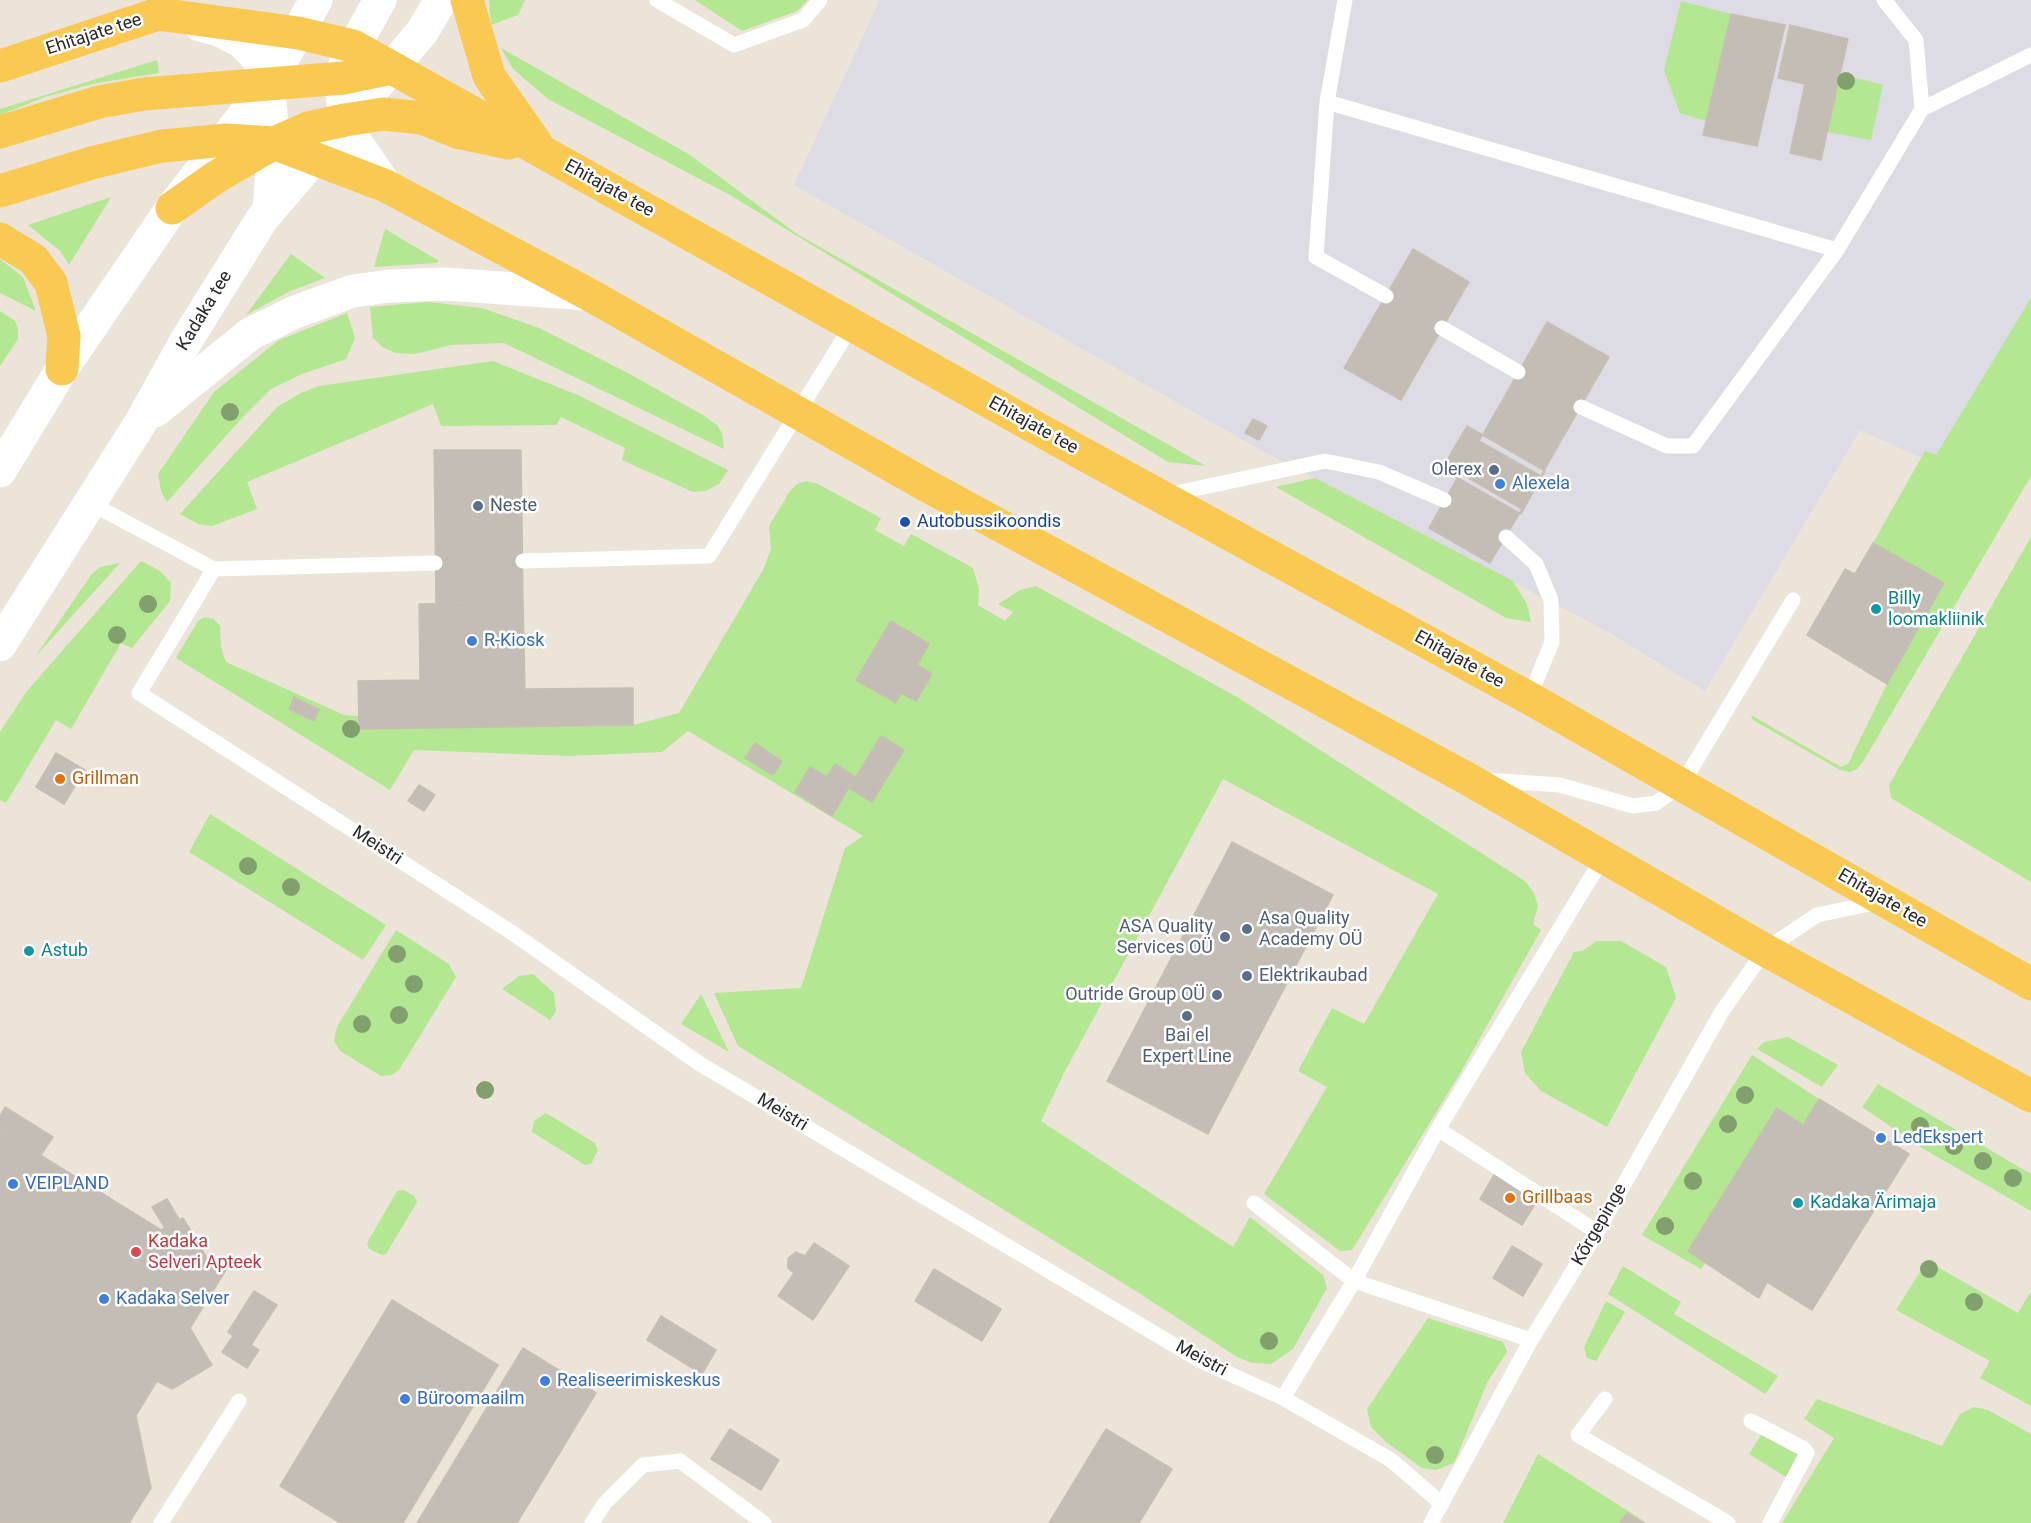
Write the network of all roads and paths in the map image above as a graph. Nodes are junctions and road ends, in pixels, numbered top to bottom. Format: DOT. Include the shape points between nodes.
graph roads {
  1 [pos="316,0"];
  2 [pos="380,0"];
  3 [pos="441,0"];
  4 [pos="467,0"];
  5 [pos="657,0"];
  6 [pos="820,0"];
  7 [pos="1345,0"];
  8 [pos="1884,0"];
  9 [pos="169,7"];
  10 [pos="298,33"];
  11 [pos="353,46"];
  12 [pos="2031,55"];
  13 [pos="0,66"];
  14 [pos="391,68"];
  15 [pos="343,78"];
  16 [pos="268,84"];
  17 [pos="1327,102"];
  18 [pos="1922,109"];
  19 [pos="345,120"];
  20 [pos="0,132"];
  21 [pos="226,140"];
  22 [pos="274,143"];
  23 [pos="540,150"];
  24 [pos="315,158"];
  25 [pos="386,186"];
  26 [pos="0,191"];
  27 [pos="172,208"];
  28 [pos="269,211"];
  29 [pos="0,239"];
  30 [pos="1837,250"];
  31 [pos="588,294"];
  32 [pos="1386,297"];
  33 [pos="852,325"];
  34 [pos="1442,328"];
  35 [pos="62,369"];
  36 [pos="1518,372"];
  37 [pos="1581,407"];
  38 [pos="795,413"];
  39 [pos="141,422"];
  40 [pos="0,471"];
  41 [pos="1160,496"];
  42 [pos="1444,500"];
  43 [pos="90,503"];
  44 [pos="1506,537"];
  45 [pos="523,561"];
  46 [pos="435,563"];
  47 [pos="214,569"];
  48 [pos="1793,600"];
  49 [pos="0,645"];
  50 [pos="1529,698"];
  51 [pos="1468,779"];
  52 [pos="1682,784"];
  53 [pos="1604,856"];
  54 [pos="1885,901"];
  55 [pos="1765,950"];
  56 [pos="2031,984"];
  57 [pos="2031,1096"];
  58 [pos="1438,1129"];
  59 [pos="1254,1203"];
  60 [pos="1597,1232"];
  61 [pos="1354,1281"];
  62 [pos="1531,1340"];
  63 [pos="1283,1398"];
  64 [pos="1605,1399"];
  65 [pos="239,1401"];
  66 [pos="1750,1421"];
  67 [pos="1442,1504"];
  68 [pos="161,1523"];
  69 [pos="592,1523"];
  70 [pos="764,1523"];
  71 [pos="1431,1523"];
  72 [pos="1728,1523"];
  73 [pos="1770,1523"];
  1 -- 10 [label="main road"];
  2 -- 11 [label="main road"];
  3 -- 14 [label="main road, Kadaka tee" via="422,32"];
  4 -- 23 [label="main road" via="489,76"];
  5 -- 6 [label="lane" via="734,45 802,20"];
  7 -- 17 [label="lane"];
  8 -- 18 [label="lane" via="1916,40"];
  9 -- 10 [label="main road, Ehitajate tee"];
  9 -- 13 [label="main road, Ehitajate tee"];
  9 -- 16 [label="main road" via="241,41 257,57"];
  10 -- 11 [label="main road, Ehitajate tee"];
  10 -- 16 [label="main road"];
  11 -- 14 [label="main road, Ehitajate tee"];
  11 -- 15 [label="main road"];
  12 -- 18 [label="lane"];
  14 -- 15 [label="main road"];
  14 -- 19 [label="main road, Kadaka tee"];
  14 -- 23 [label="main road, Ehitajate tee"];
  15 -- 16 [label="main road"];
  15 -- 19 [label="main road"];
  16 -- 20 [label="main road" via="144,94 99,102"];
  16 -- 21 [label="main road"];
  16 -- 22 [label="main road"];
  17 -- 30 [label="lane"];
  17 -- 32 [label="lane" via="1316,257"];
  18 -- 30 [label="lane"];
  19 -- 22 [label="main road"];
  19 -- 23 [label="main road" via="383,114 422,118 457,132"];
  19 -- 24 [label="main road, Kadaka tee"];
  19 -- 25 [label="main road"];
  21 -- 22 [label="main road"];
  21 -- 26 [label="main road" via="162,146"];
  21 -- 27 [label="main road"];
  22 -- 24 [label="main road"];
  22 -- 27 [label="main road"];
  22 -- 28 [label="main road"];
  23 -- 33 [label="main road, Ehitajate tee"];
  24 -- 25 [label="main road"];
  24 -- 28 [label="main road, Kadaka tee"];
  25 -- 31 [label="main road"];
  27 -- 35 [label="main road"];
  28 -- 39 [label="main road, Kadaka tee" via="186,341"];
  29 -- 35 [label="main road" via="33,259 51,283 64,336"];
  30 -- 37 [label="lane" via="1693,446 1666,446"];
  31 -- 38 [label="main road"];
  31 -- 39 [label="main road" via="445,284 353,291 250,334"];
  33 -- 38 [label="lane"];
  33 -- 41 [label="main road, Ehitajate tee"];
  34 -- 36 [label="lane"];
  35 -- 40 [label="main road"];
  38 -- 45 [label="lane" via="709,556"];
  38 -- 51 [label="main road"];
  39 -- 43 [label="main road, Kadaka tee"];
  41 -- 42 [label="lane" via="1325,461 1379,472"];
  41 -- 50 [label="main road, Ehitajate tee"];
  43 -- 47 [label="lane"];
  43 -- 49 [label="main road, Kadaka tee"];
  44 -- 50 [label="lane" via="1536,564 1551,600 1552,642"];
  46 -- 47 [label="lane"];
  47 -- 63 [label="lane, Meistri" via="139,693 511,932 700,1064 1201,1361"];
  48 -- 52 [label="lane"];
  50 -- 52 [label="main road, Ehitajate tee"];
  51 -- 52 [label="lane" via="1560,785 1633,806 1656,803"];
  51 -- 53 [label="main road"];
  52 -- 54 [label="main road, Ehitajate tee"];
  53 -- 55 [label="main road"];
  53 -- 58 [label="lane"];
  54 -- 55 [label="lane" via="1817,915"];
  54 -- 56 [label="main road, Ehitajate tee"];
  55 -- 57 [label="main road"];
  55 -- 60 [label="lane, Kõrgepinge" via="1721,1013"];
  58 -- 60 [label="lane"];
  58 -- 61 [label="lane"];
  59 -- 61 [label="lane"];
  60 -- 62 [label="lane, Kõrgepinge"];
  61 -- 62 [label="lane"];
  61 -- 63 [label="lane"];
  62 -- 67 [label="lane, Kõrgepinge"];
  63 -- 67 [label="lane, Meistri" via="1391,1461"];
  64 -- 72 [label="lane" via="1578,1435"];
  65 -- 68 [label="lane"];
  66 -- 73 [label="lane" via="1807,1454"];
  67 -- 71 [label="lane, Kõrgepinge"];
  69 -- 70 [label="lane" via="605,1503 643,1465 680,1461"];
}
